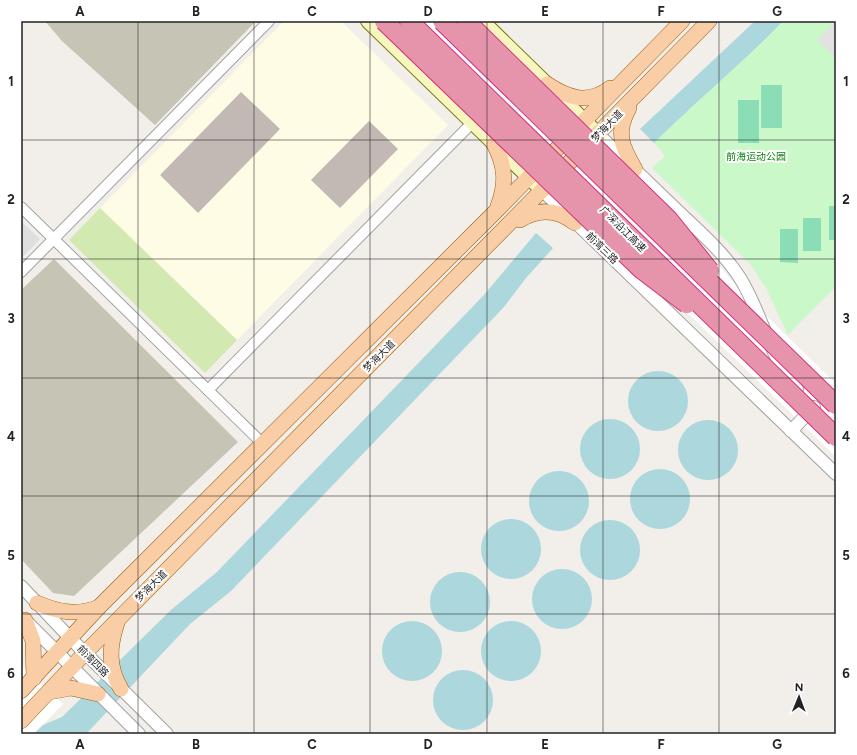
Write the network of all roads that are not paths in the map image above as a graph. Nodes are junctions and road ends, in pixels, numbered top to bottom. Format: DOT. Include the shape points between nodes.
graph roads {
  1 [pos="269,21"];
  2 [pos="368,21"];
  3 [pos="384,21"];
  4 [pos="409,21"];
  5 [pos="442,21"];
  6 [pos="466,21"];
  7 [pos="482,21"];
  8 [pos="682,21"];
  9 [pos="709,21"];
  10 [pos="634,71"];
  11 [pos="547,84"];
  12 [pos="634,98"];
  13 [pos="585,120"];
  14 [pos="472,122"];
  15 [pos="599,134"];
  16 [pos="494,144"];
  17 [pos="635,169"];
  18 [pos="528,178"];
  19 [pos="543,191"];
  20 [pos="21,207"];
  21 [pos="496,211"];
  22 [pos="575,223"];
  23 [pos="507,228"];
  24 [pos="54,239"];
  25 [pos="21,272"];
  26 [pos="747,319"];
  27 [pos="736,341"];
  28 [pos="208,390"];
  29 [pos="836,405"];
  30 [pos="815,407"];
  31 [pos="836,427"];
  32 [pos="791,431"];
  33 [pos="836,437"];
  34 [pos="263,444"];
  35 [pos="836,474"];
  36 [pos="21,586"];
  37 [pos="37,603"];
  38 [pos="100,606"];
  39 [pos="23,617"];
  40 [pos="118,620"];
  41 [pos="71,639"];
  42 [pos="57,653"];
  43 [pos="85,653"];
  44 [pos="72,668"];
  45 [pos="34,678"];
  46 [pos="121,689"];
  47 [pos="21,691"];
  48 [pos="49,692"];
  49 [pos="98,694"];
  50 [pos="21,721"];
  51 [pos="139,734"];
  52 [pos="167,734"];
  1 -- 24 [label="street"];
  2 -- 14 [label="main road, 前湾三路"];
  3 -- 27 [label="highway, bridge" via="656,283"];
  4 -- 27 [label="highway, 广深沿江高速, bridge"];
  5 -- 26 [label="highway, bridge"];
  6 -- 26 [label="highway, bridge" via="669,220"];
  7 -- 11 [label="main road"];
  8 -- 10 [label="main road, 梦海大道"];
  9 -- 12 [label="main road, 梦海大道"];
  10 -- 11 [label="main road" via="607,91 595,96 574,98 563,95"];
  10 -- 13 [label="main road, 梦海大道"];
  11 -- 13 [label="main road"];
  12 -- 15 [label="main road, 梦海大道"];
  12 -- 17 [label="main road" via="621,128 624,150"];
  13 -- 15 [label="main road"];
  13 -- 18 [label="main road, 梦海大道"];
  14 -- 16 [label="main road, 前湾三路"];
  14 -- 28 [label="street"];
  15 -- 17 [label="street"];
  15 -- 19 [label="main road, 梦海大道"];
  16 -- 18 [label="main road, 前湾三路"];
  16 -- 21 [label="main road" via="503,165 505,180"];
  17 -- 30 [label="street" via="717,250 737,274 754,304 783,372"];
  18 -- 19 [label="main road, 前湾三路"];
  18 -- 21 [label="main road, 梦海大道"];
  19 -- 22 [label="street, 前湾三路"];
  19 -- 23 [label="main road, 梦海大道"];
  20 -- 24 [label="street"];
  21 -- 34 [label="main road, 梦海大道"];
  22 -- 23 [label="main road" via="562,214 545,211 527,216"];
  22 -- 32 [label="street, 前湾三路"];
  23 -- 40 [label="main road, 梦海大道"];
  24 -- 25 [label="street"];
  24 -- 28 [label="street"];
  26 -- 29 [label="highway, bridge"];
  27 -- 33 [label="highway, 广深沿江高速, bridge"];
  28 -- 34 [label="street"];
  30 -- 31 [label="street"];
  30 -- 32 [label="street"];
  32 -- 35 [label="street, 前湾三路"];
  34 -- 38 [label="main road, 梦海大道"];
  36 -- 37 [label="street, 前湾四路"];
  37 -- 38 [label="main road" via="53,610 69,612 85,612"];
  37 -- 41 [label="street, 前湾四路"];
  38 -- 41 [label="main road, 梦海大道"];
  39 -- 42 [label="street, 前湾四路"];
  39 -- 45 [label="main road" via="34,641"];
  40 -- 43 [label="main road, 梦海大道"];
  40 -- 46 [label="main road" via="110,655 113,672"];
  41 -- 42 [label="main road, 梦海大道"];
  41 -- 43 [label="street, 前湾四路"];
  42 -- 44 [label="street, 前湾四路"];
  42 -- 45 [label="main road, 梦海大道"];
  43 -- 44 [label="main road, 梦海大道"];
  43 -- 46 [label="street, 前湾四路"];
  44 -- 48 [label="main road, 梦海大道"];
  44 -- 49 [label="street, 前湾四路"];
  45 -- 47 [label="main road, 梦海大道"];
  46 -- 52 [label="street, 前湾四路"];
  48 -- 49 [label="main road" via="71,688"];
  48 -- 50 [label="main road, 梦海大道"];
  49 -- 51 [label="street, 前湾四路"];
}
